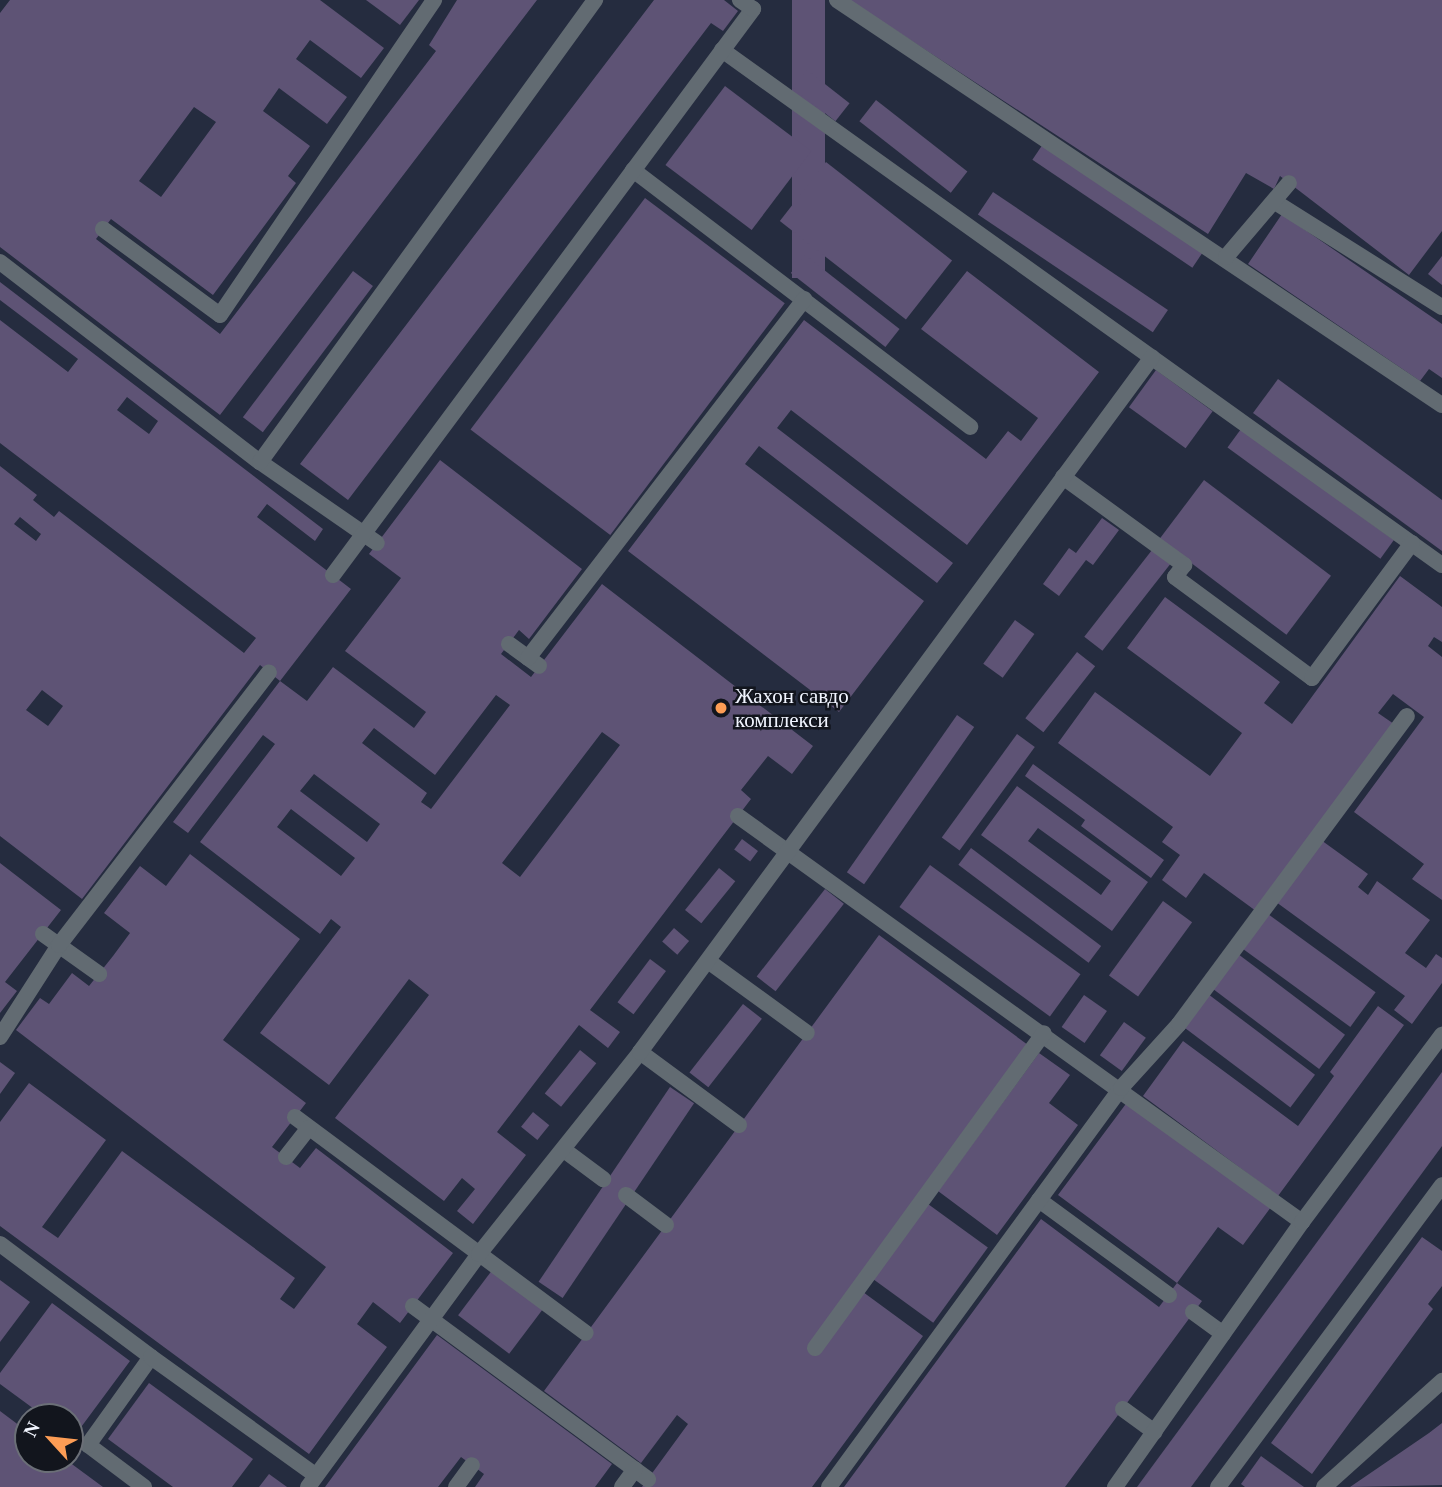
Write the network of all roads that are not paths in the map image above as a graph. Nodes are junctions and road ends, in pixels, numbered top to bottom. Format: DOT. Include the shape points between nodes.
graph roads {
  1 [pos="434,0"];
  2 [pos="595,0"];
  3 [pos="740,0"];
  4 [pos="837,0"];
  5 [pos="722,50"];
  6 [pos="633,170"];
  7 [pos="1289,183"];
  8 [pos="1275,202"];
  9 [pos="103,229"];
  10 [pos="1226,257"];
  11 [pos="0,262"];
  12 [pos="804,299"];
  13 [pos="1442,307"];
  14 [pos="1152,357"];
  15 [pos="1442,405"];
  16 [pos="970,427"];
  17 [pos="260,462"];
  18 [pos="1063,477"];
  19 [pos="371,539"];
  20 [pos="1412,543"];
  21 [pos="1442,565"];
  22 [pos="334,575"];
  23 [pos="509,643"];
  24 [pos="269,672"];
  25 [pos="1407,716"];
  26 [pos="738,816"];
  27 [pos="790,850"];
  28 [pos="43,934"];
  29 [pos="59,945"];
  30 [pos="708,961"];
  31 [pos="99,974"];
  32 [pos="807,1033"];
  33 [pos="1044,1034"];
  34 [pos="1442,1035"];
  35 [pos="0,1037"];
  36 [pos="640,1052"];
  37 [pos="1121,1088"];
  38 [pos="295,1117"];
  39 [pos="739,1125"];
  40 [pos="309,1128"];
  41 [pos="564,1150"];
  42 [pos="286,1157"];
  43 [pos="603,1179"];
  44 [pos="1442,1185"];
  45 [pos="626,1195"];
  46 [pos="1039,1200"];
  47 [pos="1302,1222"];
  48 [pos="666,1224"];
  49 [pos="0,1244"];
  50 [pos="479,1254"];
  51 [pos="1169,1294"];
  52 [pos="413,1306"];
  53 [pos="1193,1312"];
  54 [pos="430,1318"];
  55 [pos="586,1334"];
  56 [pos="1223,1334"];
  57 [pos="817,1340"];
  58 [pos="151,1357"];
  59 [pos="1442,1381"];
  60 [pos="1123,1409"];
  61 [pos="1154,1432"];
  62 [pos="472,1465"];
  63 [pos="311,1481"];
  64 [pos="144,1487"];
  65 [pos="456,1487"];
  66 [pos="622,1487"];
  67 [pos="829,1487"];
  68 [pos="1115,1487"];
  69 [pos="1218,1487"];
  70 [pos="1324,1487"];
  1 -- 9 [label="lane" via="220,315"];
  2 -- 17 [label="lane"];
  3 -- 5 [label="lane" via="753,9"];
  4 -- 10 [label="lane"];
  5 -- 6 [label="lane"];
  5 -- 14 [label="lane"];
  6 -- 12 [label="lane"];
  6 -- 19 [label="lane"];
  7 -- 8 [label="lane"];
  8 -- 10 [label="lane"];
  8 -- 13 [label="lane" via="1373,254"];
  10 -- 15 [label="lane"];
  11 -- 17 [label="lane"];
  12 -- 16 [label="lane"];
  12 -- 23 [label="lane" via="533,662"];
  14 -- 18 [label="lane"];
  14 -- 20 [label="lane"];
  17 -- 19 [label="lane"];
  18 -- 20 [label="lane" via="1184,565 1175,577 1312,678"];
  18 -- 27 [label="lane"];
  19 -- 22 [label="lane"];
  20 -- 21 [label="lane"];
  24 -- 29 [label="lane"];
  25 -- 37 [label="lane" via="1179,1024"];
  26 -- 27 [label="lane"];
  27 -- 30 [label="lane"];
  27 -- 33 [label="lane"];
  28 -- 29 [label="lane"];
  29 -- 31 [label="lane"];
  29 -- 35 [label="lane"];
  30 -- 32 [label="lane"];
  30 -- 36 [label="lane"];
  33 -- 37 [label="lane"];
  33 -- 57 [label="lane"];
  34 -- 47 [label="lane"];
  36 -- 39 [label="lane"];
  36 -- 41 [label="lane"];
  37 -- 46 [label="lane"];
  37 -- 47 [label="lane"];
  38 -- 40 [label="lane"];
  40 -- 42 [label="lane"];
  40 -- 50 [label="lane"];
  41 -- 43 [label="lane"];
  41 -- 50 [label="lane"];
  44 -- 69 [label="lane"];
  45 -- 48 [label="lane"];
  46 -- 51 [label="lane"];
  46 -- 67 [label="lane" via="975,1298"];
  47 -- 56 [label="lane"];
  49 -- 58 [label="lane"];
  50 -- 54 [label="lane"];
  50 -- 55 [label="lane"];
  52 -- 54 [label="lane"];
  53 -- 56 [label="lane"];
  54 -- 63 [label="lane"];
  54 -- 66 [label="lane" via="524,1393 642,1474"];
  56 -- 61 [label="lane"];
  58 -- 63 [label="lane"];
  58 -- 64 [label="lane" via="88,1445"];
  59 -- 70 [label="lane"];
  60 -- 61 [label="lane"];
  61 -- 68 [label="lane"];
  62 -- 65 [label="lane"];
}
